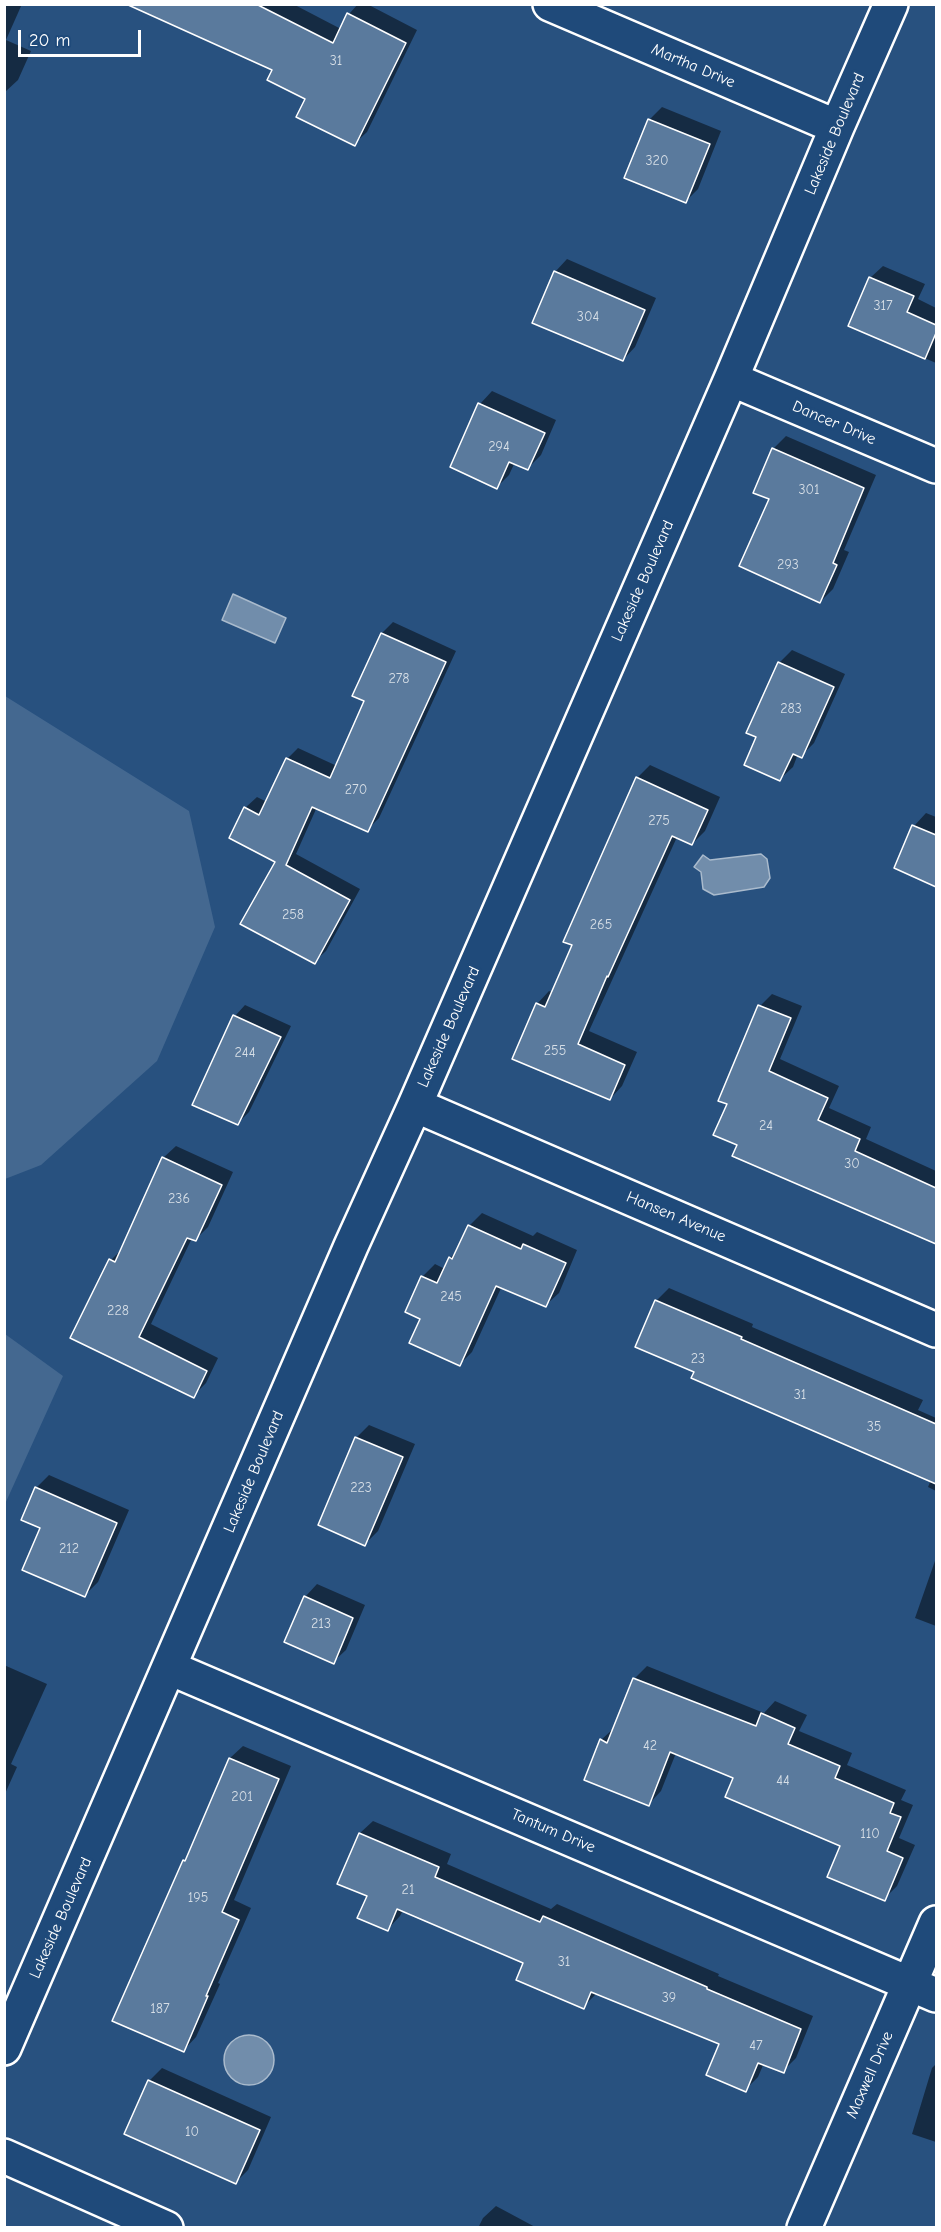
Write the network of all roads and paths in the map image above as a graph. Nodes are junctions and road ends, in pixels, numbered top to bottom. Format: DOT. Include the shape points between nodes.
graph roads {
  1 [pos="550,4"];
  2 [pos="891,4"];
  3 [pos="837,127"];
  4 [pos="731,379"];
  5 [pos="936,466"];
  6 [pos="415,1105"];
  7 [pos="936,1330"];
  8 [pos="170,1668"];
  9 [pos="936,1923"];
  10 [pos="923,1989"];
  11 [pos="4,2048"];
  12 [pos="4,2156"];
  13 [pos="166,2228"];
  14 [pos="804,2228"];
  1 -- 3 [label="street, Martha Drive"];
  2 -- 3 [label="street, Lakeside Boulevard"];
  3 -- 4 [label="street, Lakeside Boulevard"];
  4 -- 5 [label="street, Dancer Drive"];
  4 -- 6 [label="street, Lakeside Boulevard"];
  6 -- 7 [label="street, Hansen Avenue"];
  6 -- 8 [label="street, Lakeside Boulevard"];
  8 -- 10 [label="street, Tantum Drive"];
  8 -- 11 [label="street, Lakeside Boulevard"];
  9 -- 10 [label="street, Maxwell Drive"];
  10 -- 14 [label="street, Maxwell Drive"];
  12 -- 13 [label="street"];
}
